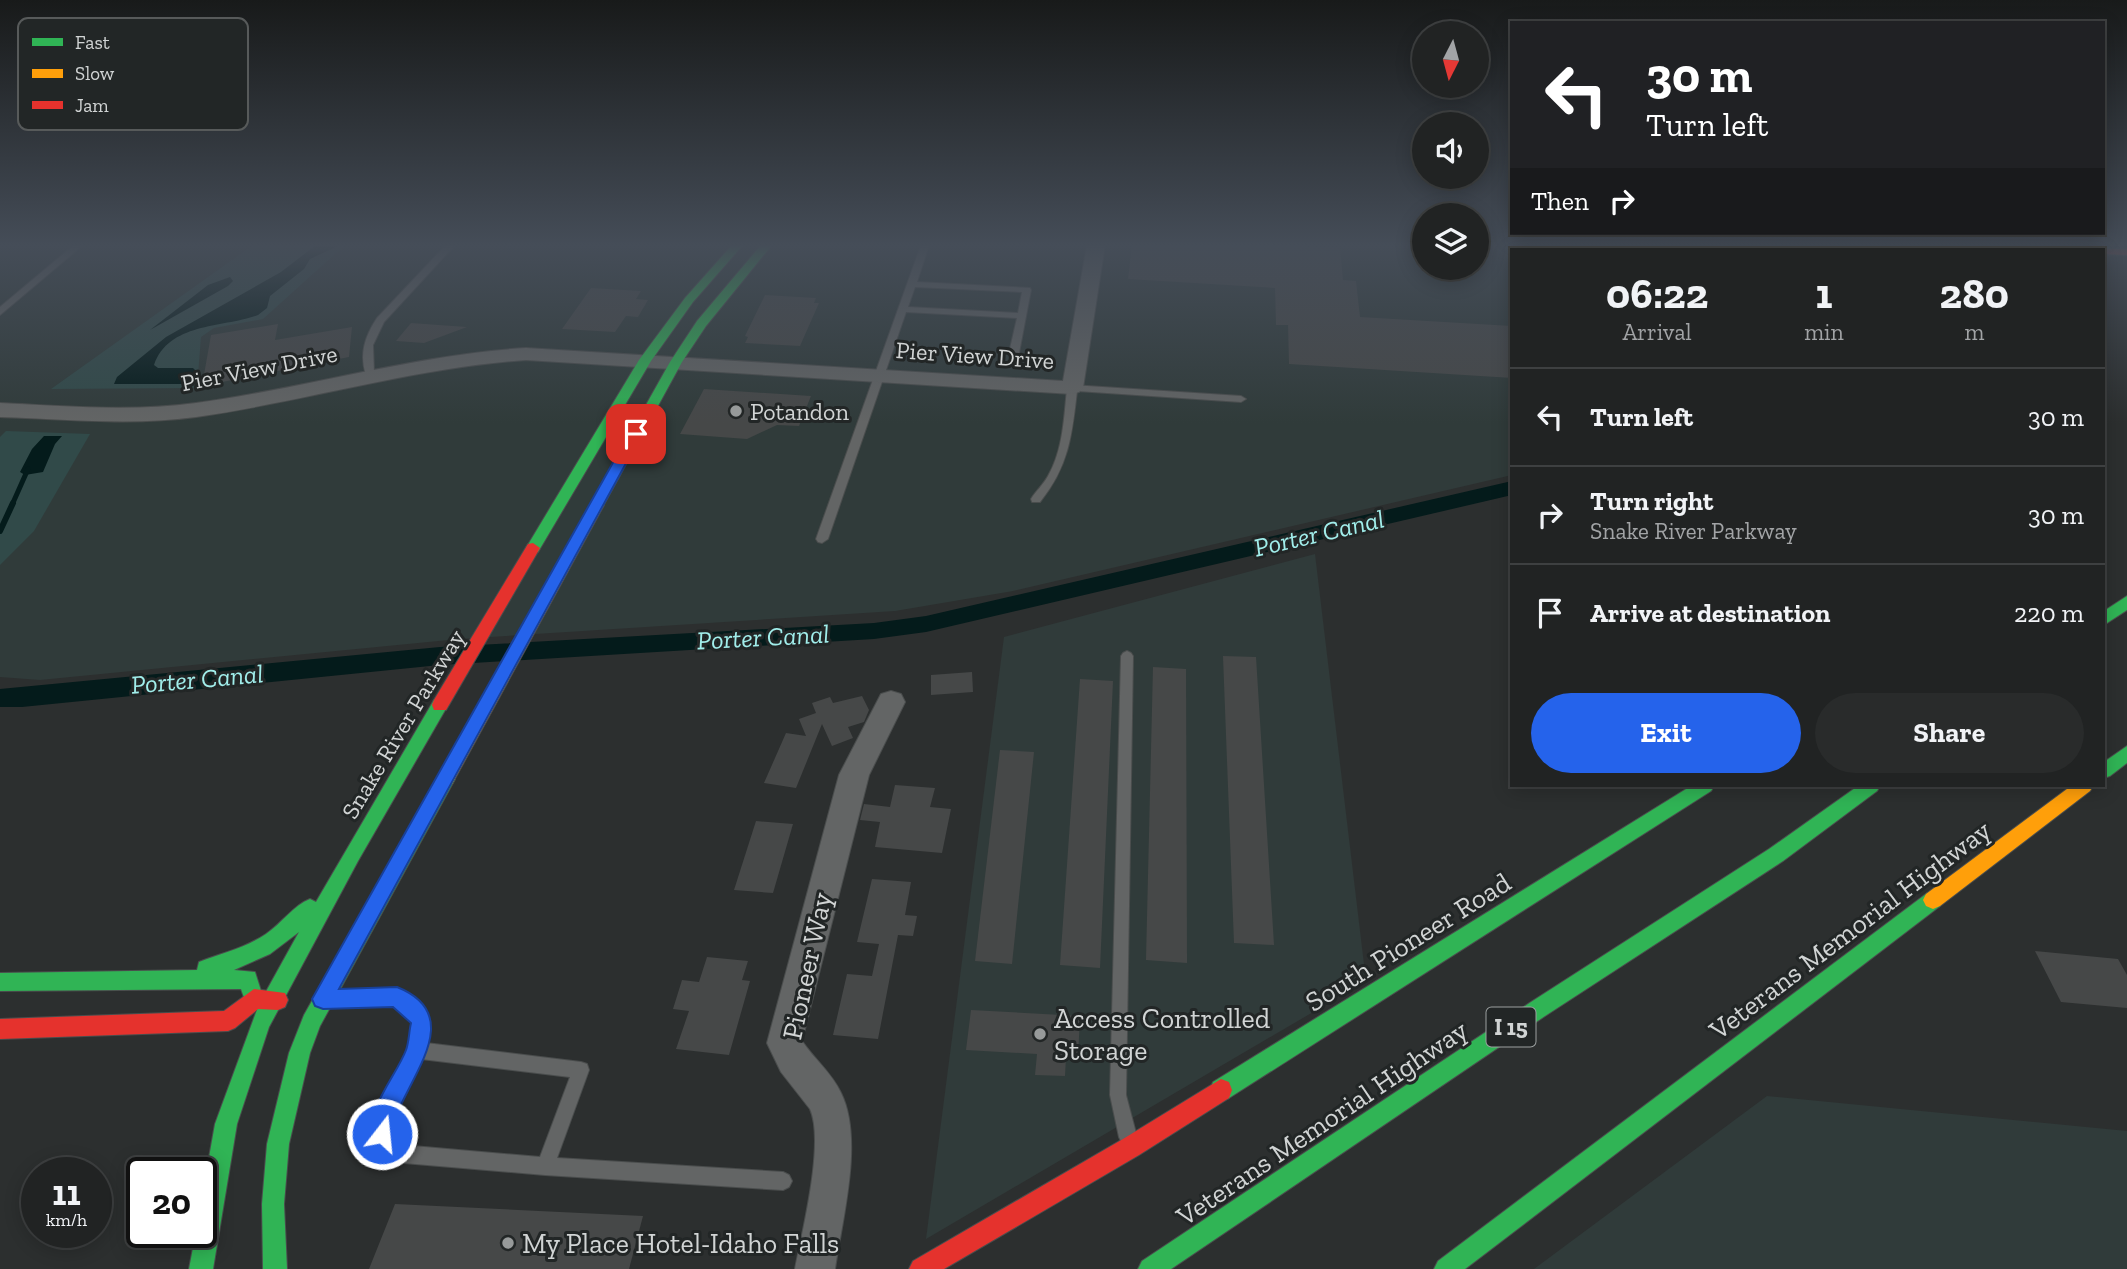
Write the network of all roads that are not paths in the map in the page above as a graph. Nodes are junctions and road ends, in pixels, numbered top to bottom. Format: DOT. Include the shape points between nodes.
graph roads {
  1 [pos="395,304"];
  2 [pos="686,304"];
  3 [pos="718,304"];
  4 [pos="904,304"];
  5 [pos="1024,304"];
  6 [pos="1086,304"];
  7 [pos="902,309"];
  8 [pos="1021,316"];
  9 [pos="1014,353"];
  10 [pos="645,360"];
  11 [pos="676,362"];
  12 [pos="369,373"];
  13 [pos="879,376"];
  14 [pos="1072,388"];
  15 [pos="1241,399"];
  16 [pos="0,410"];
  17 [pos="1035,499"];
  18 [pos="822,539"];
  19 [pos="2127,602"];
  20 [pos="2105,618"];
  21 [pos="1127,656"];
  22 [pos="891,702"];
  23 [pos="2127,753"];
  24 [pos="2105,770"];
  25 [pos="1703,787"];
  26 [pos="1870,787"];
  27 [pos="2083,787"];
  28 [pos="351,855"];
  29 [pos="145,980"];
  30 [pos="0,982"];
  31 [pos="254,999"];
  32 [pos="274,1000"];
  33 [pos="311,1000"];
  34 [pos="0,1029"];
  35 [pos="417,1050"];
  36 [pos="1131,1147"];
  37 [pos="545,1166"];
  38 [pos="783,1181"];
  39 [pos="201,1269"];
  40 [pos="275,1269"];
  41 [pos="815,1269"];
  42 [pos="921,1269"];
  43 [pos="1150,1269"];
  44 [pos="1446,1269"];
  1 -- 12 [label="lane" via="366,344"];
  2 -- 10 [label="main road, Snake River Parkway"];
  3 -- 11 [label="main road"];
  4 -- 7 [label="lane"];
  5 -- 8 [label="lane"];
  6 -- 14 [label="street"];
  7 -- 8 [label="lane"];
  7 -- 13 [label="lane"];
  8 -- 9 [label="lane"];
  10 -- 11 [label="street, Pier View Drive"];
  10 -- 12 [label="street, Pier View Drive" via="492,355"];
  10 -- 28 [label="main road, Snake River Parkway"];
  11 -- 13 [label="street, Pier View Drive"];
  11 -- 33 [label="main road"];
  12 -- 16 [label="street, Pier View Drive" via="193,410"];
  13 -- 14 [label="street, Pier View Drive"];
  13 -- 18 [label="lane"];
  14 -- 15 [label="lane"];
  14 -- 17 [label="lane" via="1062,461"];
  19 -- 20 [label="main road"];
  21 -- 36 [label="lane" via="1118,1095"];
  22 -- 41 [label="street, Pioneer Way" via="853,775 784,1043 792,1060 829,1105 834,1134"];
  23 -- 24 [label="main road"];
  25 -- 36 [label="main road, South Pioneer Road"];
  26 -- 43 [label="main road, Veterans Memorial Highway / I 15" via="1776,855"];
  27 -- 44 [label="main road, Veterans Memorial Highway"];
  28 -- 29 [label="main road" via="297,924 266,949 235,963"];
  28 -- 32 [label="main road, Snake River Parkway"];
  29 -- 30 [label="main road"];
  29 -- 31 [label="main road" via="248,979"];
  31 -- 32 [label="main road"];
  31 -- 34 [label="main road" via="228,1021"];
  32 -- 33 [label="main road"];
  32 -- 39 [label="main road, Snake River Parkway" via="260,1023 226,1124"];
  33 -- 35 [label="lane" via="397,997 421,1019"];
  33 -- 40 [label="main road" via="278,1123 270,1187"];
  35 -- 37 [label="lane" via="581,1070"];
  35 -- 37 [label="lane" via="385,1116 380,1152"];
  36 -- 42 [label="main road, South Pioneer Road"];
  37 -- 38 [label="lane"];
}
